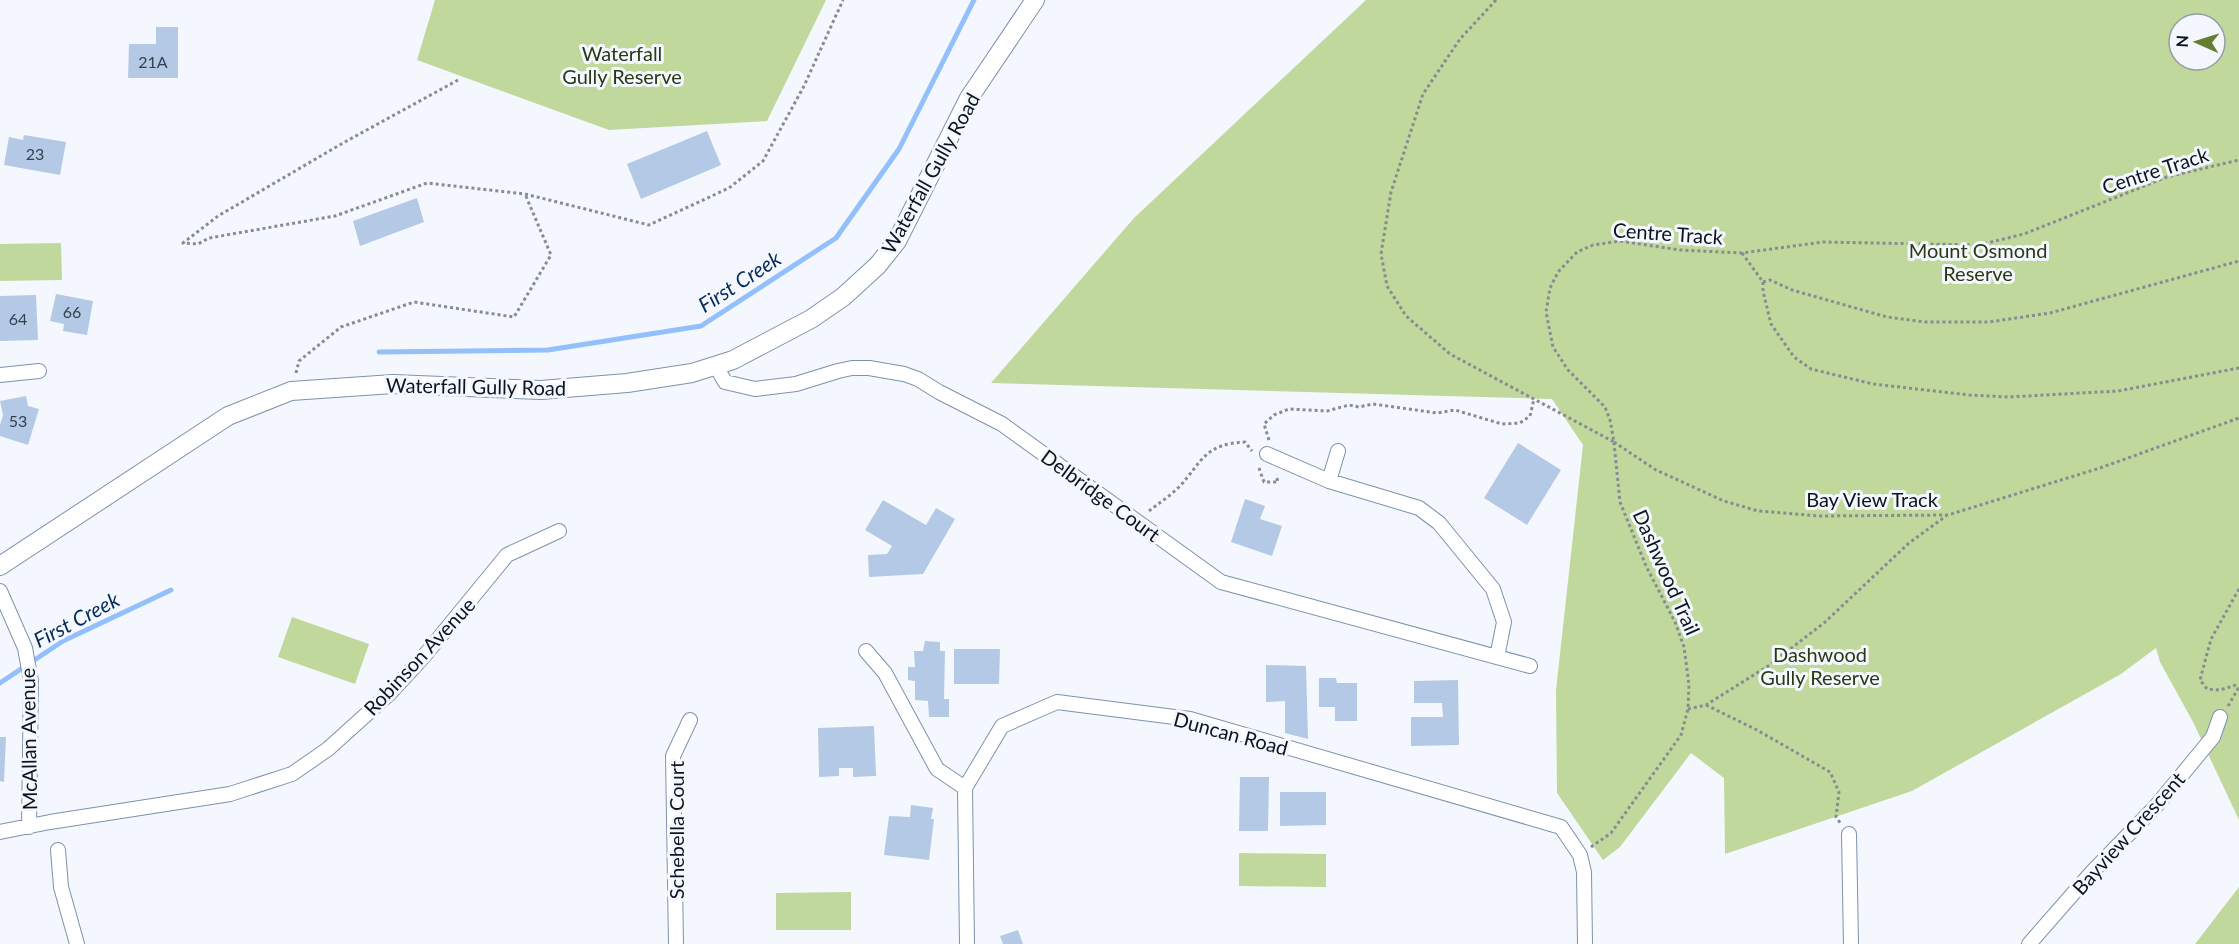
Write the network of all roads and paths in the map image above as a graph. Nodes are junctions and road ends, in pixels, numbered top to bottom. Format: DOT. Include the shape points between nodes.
graph roads {
  1 [pos="843,0"];
  2 [pos="1035,0"];
  3 [pos="1496,0"];
  4 [pos="458,80"];
  5 [pos="2239,160"];
  6 [pos="525,194"];
  7 [pos="1742,253"];
  8 [pos="2239,261"];
  9 [pos="1763,282"];
  10 [pos="716,366"];
  11 [pos="2239,368"];
  12 [pos="39,370"];
  13 [pos="0,375"];
  14 [pos="291,391"];
  15 [pos="1533,399"];
  16 [pos="2239,418"];
  17 [pos="1614,442"];
  18 [pos="1338,451"];
  19 [pos="1263,458"];
  20 [pos="1329,481"];
  21 [pos="1948,515"];
  22 [pos="1133,519"];
  23 [pos="559,531"];
  24 [pos="0,566"];
  25 [pos="2239,589"];
  26 [pos="0,591"];
  27 [pos="866,651"];
  28 [pos="1497,657"];
  29 [pos="1530,666"];
  30 [pos="2239,686"];
  31 [pos="1706,705"];
  32 [pos="1688,710"];
  33 [pos="2220,717"];
  34 [pos="690,720"];
  35 [pos="965,788"];
  36 [pos="29,827"];
  37 [pos="0,832"];
  38 [pos="1850,834"];
  39 [pos="58,850"];
  40 [pos="1580,855"];
  41 [pos="77,944"];
  42 [pos="676,944"];
  43 [pos="967,944"];
  44 [pos="1585,944"];
  45 [pos="1851,944"];
  46 [pos="2029,944"];
  1 -- 6 [label="path" via="804,86 763,161 729,188 649,225"];
  2 -- 10 [label="street, Waterfall Gully Road" via="969,98 897,241 878,265 811,319"];
  3 -- 15 [label="path" via="1460,39 1423,94 1391,192 1381,254 1387,286 1406,316 1450,354"];
  4 -- 6 [label="path" via="218,216 183,243 198,244 209,238 334,216 426,183"];
  5 -- 7 [label="path, Centre Track" via="2168,177 2024,234 1980,245 1823,242"];
  6 -- 14 [label="path" via="551,255 514,317 414,302 341,327 299,361"];
  7 -- 9 [label="path"];
  7 -- 17 [label="path, Centre Track" via="1680,250 1620,241 1577,252 1558,272 1550,288 1546,312 1553,347 1568,370 1605,407"];
  8 -- 9 [label="path" via="2050,313 1989,322 1925,322 1887,316 1792,290 1770,280"];
  9 -- 11 [label="path" via="1771,324 1794,357 1811,369 1873,384 2008,397 2118,391"];
  10 -- 14 [label="street, Waterfall Gully Road" via="627,383 541,390 393,384"];
  10 -- 22 [label="street, Delbridge Court" via="725,382 755,389 796,384 852,368 918,379 1002,424"];
  12 -- 13 [label="street"];
  14 -- 24 [label="street, Waterfall Gully Road" via="228,416"];
  15 -- 17 [label="path"];
  15 -- 19 [label="path" via="1530,416 1520,423 1502,424 1455,410 1437,413 1373,404 1327,411 1289,409 1264,424 1269,440"];
  16 -- 21 [label="path, Bay View Track" via="2100,468"];
  17 -- 21 [label="path, Bay View Track" via="1656,470 1724,501 1758,511 1818,516"];
  17 -- 32 [label="path, Dashwood Trail" via="1620,502 1684,647"];
  18 -- 20 [label="street"];
  19 -- 19 [label="path" via="1278,482 1264,482"];
  19 -- 20 [label="street"];
  19 -- 22 [label="path" via="1245,442 1214,448 1178,489"];
  20 -- 28 [label="street" via="1419,508 1439,523 1493,589 1504,622"];
  21 -- 31 [label="path" via="1909,543 1824,623 1768,666"];
  22 -- 28 [label="street, Delbridge Court" via="1221,582"];
  23 -- 36 [label="street, Robinson Avenue" via="507,555 389,694 328,749 292,774 230,794"];
  25 -- 30 [label="path" via="2211,639 2200,680 2207,689"];
  26 -- 36 [label="street, McAllan Avenue" via="25,648 31,681"];
  27 -- 35 [label="street" via="885,673 937,769"];
  28 -- 29 [label="street, Delbridge Court"];
  30 -- 33 [label="path"];
  31 -- 32 [label="path"];
  31 -- 38 [label="path" via="1757,729 1830,772 1839,792 1836,817"];
  32 -- 40 [label="path, Dashwood Trail" via="1681,735 1611,833"];
  33 -- 46 [label="street, Bayview Crescent" via="2213,736 2157,805"];
  34 -- 42 [label="street, Schebella Court" via="673,756"];
  35 -- 40 [label="street, Duncan Road" via="1002,726 1057,702 1190,719 1561,826"];
  35 -- 43 [label="street"];
  36 -- 37 [label="street, McAllan Avenue"];
  38 -- 45 [label="street"];
  39 -- 41 [label="street" via="61,887"];
  40 -- 44 [label="street, Duncan Road" via="1584,872"];
}
